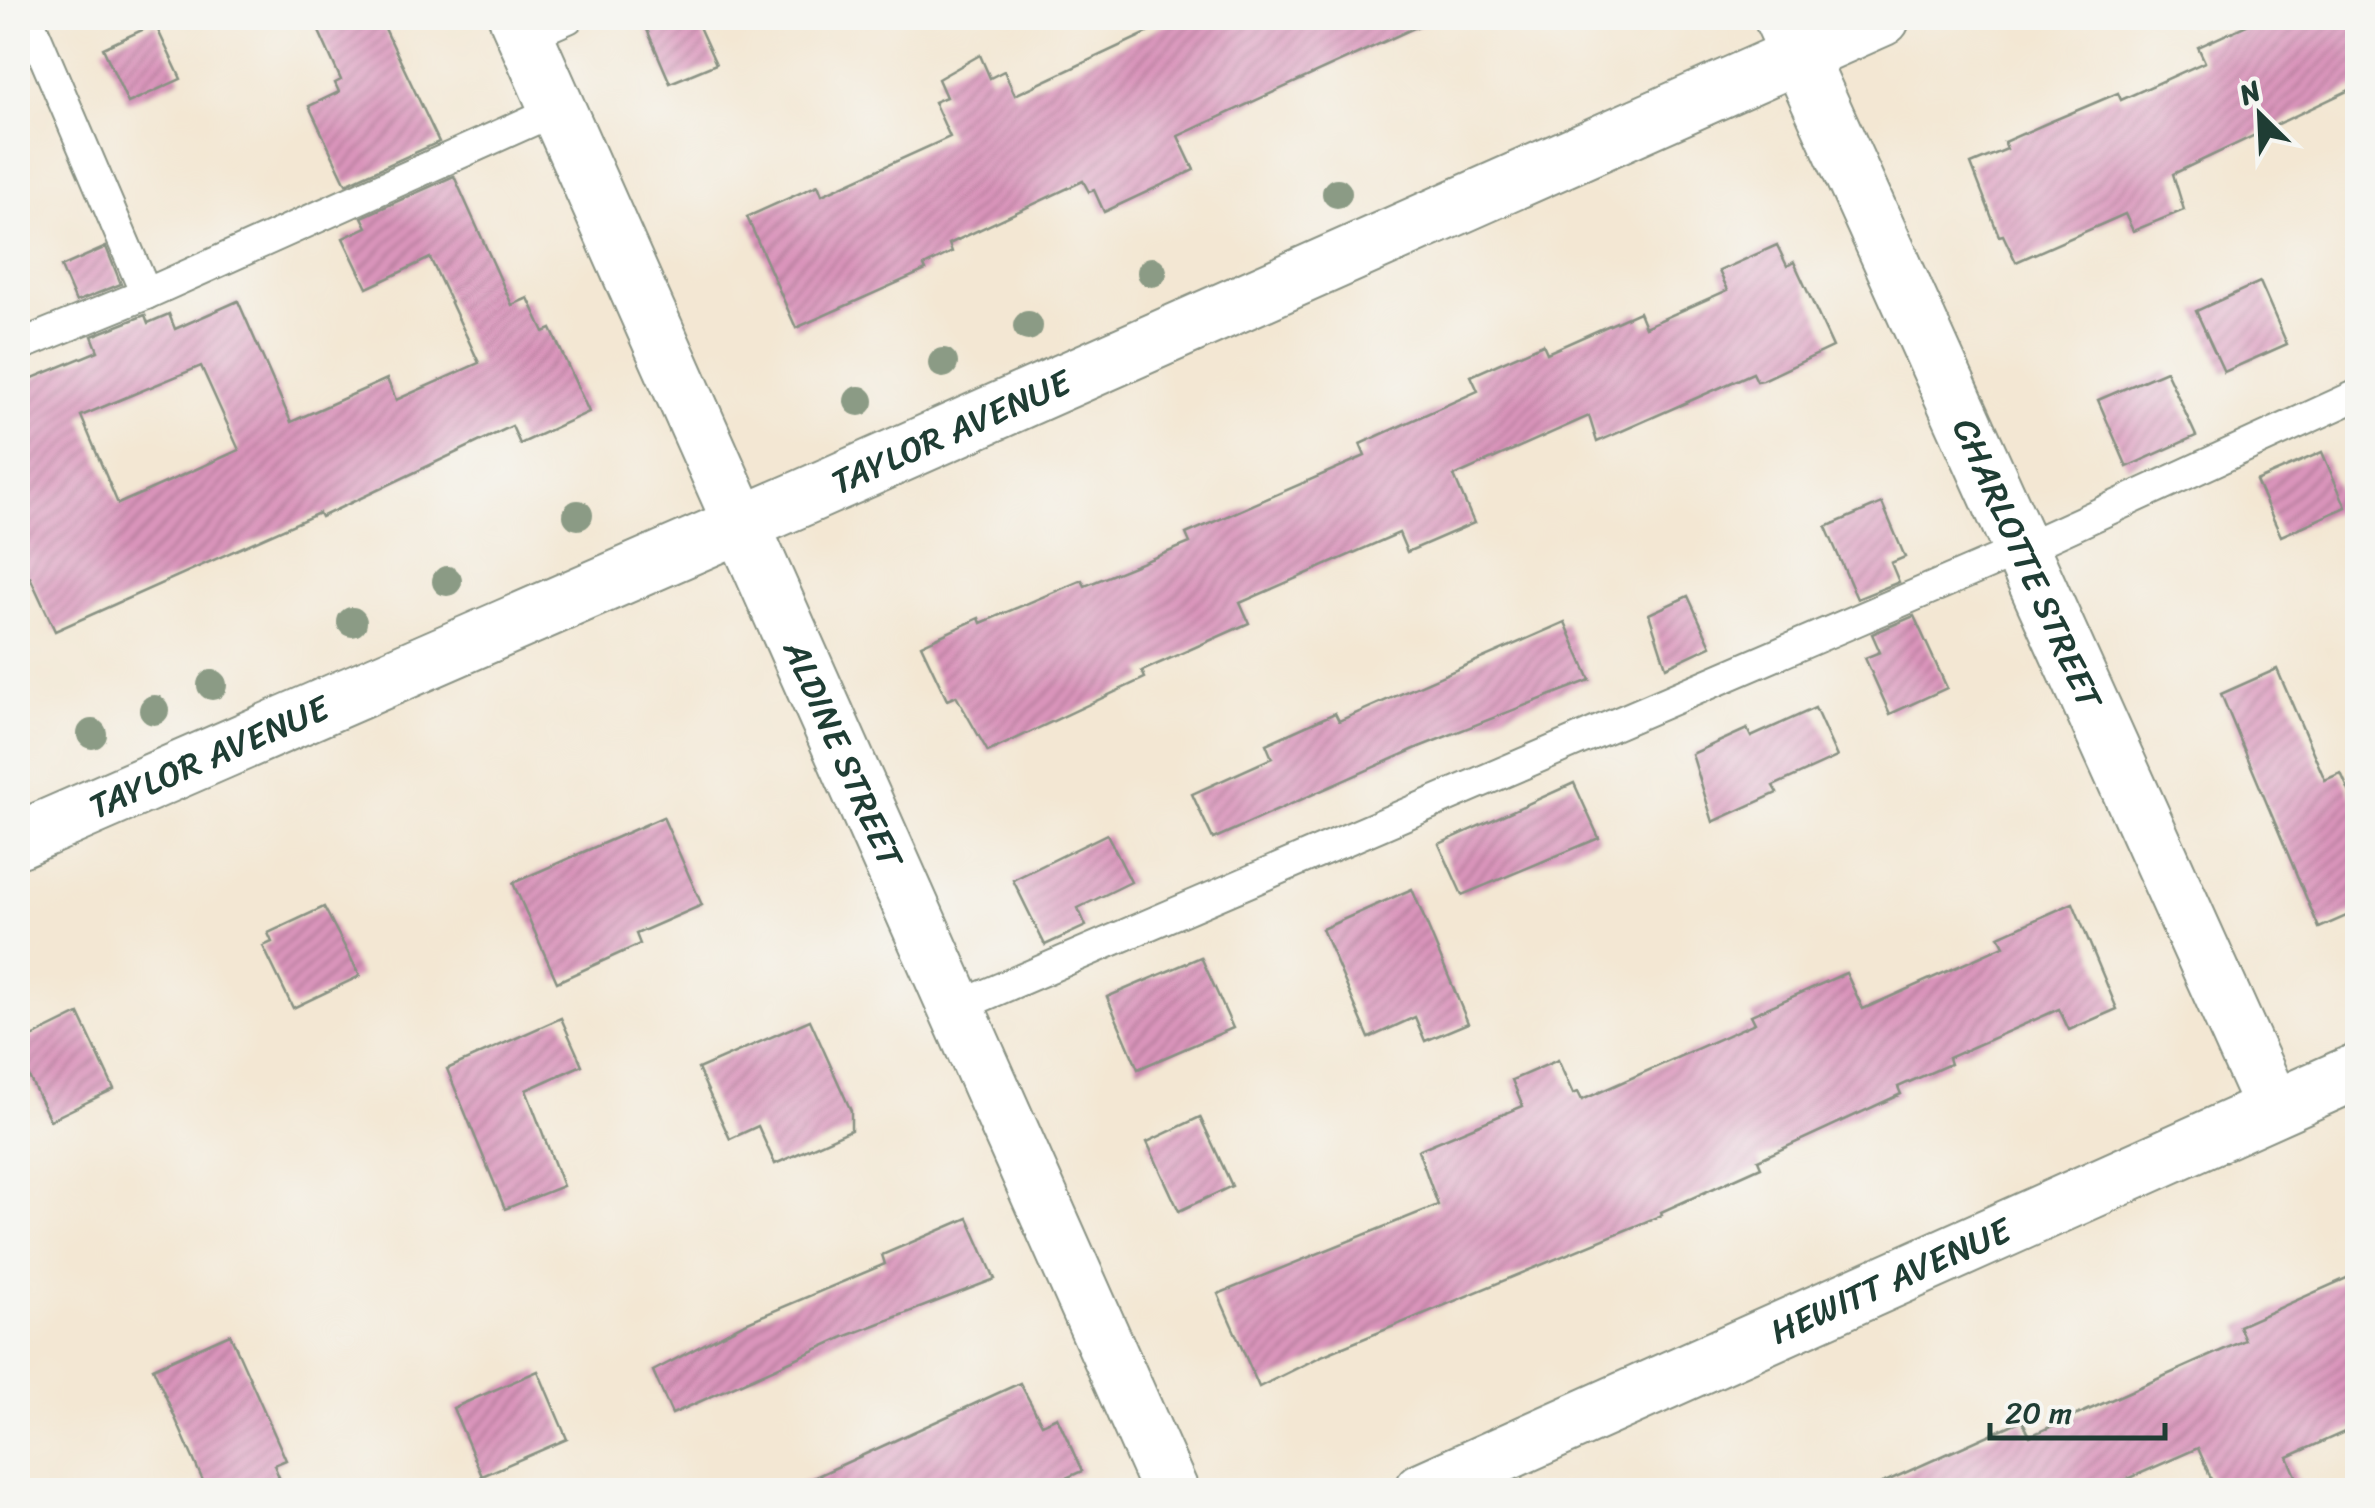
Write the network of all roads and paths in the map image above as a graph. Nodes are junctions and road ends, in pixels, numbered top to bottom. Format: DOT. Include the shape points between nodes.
graph roads {
  1 [pos="28,18"];
  2 [pos="1882,18"];
  3 [pos="537,24"];
  4 [pos="1790,36"];
  5 [pos="558,109"];
  6 [pos="146,294"];
  7 [pos="18,346"];
  8 [pos="2358,395"];
  9 [pos="743,524"];
  10 [pos="2020,550"];
  11 [pos="18,840"];
  12 [pos="955,1008"];
  13 [pos="2358,1071"];
  14 [pos="2273,1108"];
  15 [pos="1170,1490"];
  16 [pos="1423,1490"];
  1 -- 6 [label="lane"];
  2 -- 4 [label="street, TAYLOR AVENUE"];
  3 -- 5 [label="street, ALDINE STREET"];
  4 -- 9 [label="street, TAYLOR AVENUE"];
  4 -- 10 [label="street, CHARLOTTE STREET"];
  5 -- 6 [label="lane"];
  5 -- 9 [label="street, ALDINE STREET"];
  6 -- 7 [label="lane"];
  8 -- 10 [label="lane"];
  9 -- 11 [label="street, TAYLOR AVENUE"];
  9 -- 12 [label="street, ALDINE STREET"];
  10 -- 12 [label="lane"];
  10 -- 14 [label="street, CHARLOTTE STREET"];
  12 -- 15 [label="street, ALDINE STREET"];
  13 -- 14 [label="street, HEWITT AVENUE"];
  14 -- 16 [label="street, HEWITT AVENUE"];
}
